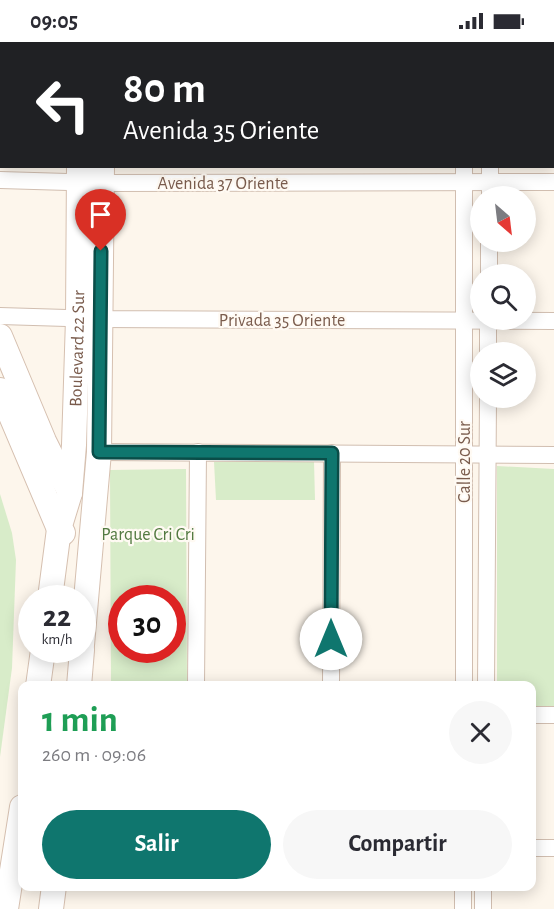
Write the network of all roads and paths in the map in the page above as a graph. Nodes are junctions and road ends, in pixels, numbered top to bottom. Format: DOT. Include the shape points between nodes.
graph roads {
  1 [pos="464,174"];
  2 [pos="90,175"];
  3 [pos="0,180"];
  4 [pos="490,182"];
  5 [pos="554,183"];
  6 [pos="0,316"];
  7 [pos="89,319"];
  8 [pos="464,320"];
  9 [pos="470,320"];
  10 [pos="536,321"];
  11 [pos="554,321"];
  12 [pos="0,336"];
  13 [pos="8,398"];
  14 [pos="488,408"];
  15 [pos="22,441"];
  16 [pos="74,445"];
  17 [pos="99,452"];
  18 [pos="198,452"];
  19 [pos="332,453"];
  20 [pos="464,454"];
  21 [pos="487,454"];
  22 [pos="554,455"];
  23 [pos="70,493"];
  24 [pos="93,525"];
  25 [pos="59,529"];
  26 [pos="90,561"];
  27 [pos="52,585"];
  28 [pos="88,585"];
  29 [pos="41,663"];
  30 [pos="81,663"];
  31 [pos="39,681"];
  32 [pos="79,681"];
  33 [pos="196,681"];
  34 [pos="331,681"];
  35 [pos="464,681"];
  36 [pos="486,681"];
  37 [pos="536,715"];
  38 [pos="554,715"];
  39 [pos="18,832"];
  40 [pos="536,848"];
  41 [pos="554,848"];
  42 [pos="53,891"];
  43 [pos="463,891"];
  44 [pos="483,891"];
  45 [pos="6,909"];
  46 [pos="51,909"];
  47 [pos="463,909"];
  48 [pos="483,909"];
  1 -- 2 [label="street, Avenida 37 Oriente"];
  1 -- 4 [label="street, Avenida 37 Oriente"];
  1 -- 8 [label="street, Calle 20 Sur"];
  2 -- 3 [label="street, Avenida 37 Oriente"];
  2 -- 7 [label="main road, Boulevard 22 Sur"];
  4 -- 5 [label="street, Avenida 37 Oriente"];
  6 -- 7 [label="street, Privada 35 Oriente"];
  7 -- 8 [label="street, Privada 35 Oriente"];
  7 -- 16 [label="main road, Boulevard 22 Sur"];
  7 -- 17 [label="main road, Boulevard 22 Sur"];
  8 -- 9 [label="street, Privada 35 Oriente"];
  8 -- 20 [label="street, Calle 20 Sur"];
  10 -- 11 [label="street, Privada 35 Oriente"];
  12 -- 13 [label="main road"];
  13 -- 15 [label="main road"];
  14 -- 21 [label="street, Calle 20 Sur"];
  15 -- 16 [label="main road"];
  15 -- 23 [label="main road"];
  15 -- 25 [label="main road"];
  16 -- 17 [label="main road"];
  16 -- 23 [label="main road, Boulevard 22 Sur"];
  17 -- 18 [label="street"];
  17 -- 24 [label="main road, Boulevard 22 Sur"];
  18 -- 19 [label="street"];
  18 -- 33 [label="street"];
  19 -- 20 [label="street"];
  19 -- 34 [label="street"];
  20 -- 21 [label="street"];
  20 -- 35 [label="street, Calle 20 Sur"];
  21 -- 22 [label="street"];
  21 -- 36 [label="street, Calle 20 Sur"];
  23 -- 24 [label="main road"];
  23 -- 25 [label="main road, Boulevard 22 Sur"];
  24 -- 26 [label="main road, Boulevard 22 Sur"];
  25 -- 26 [label="main road"];
  25 -- 27 [label="main road, Boulevard 22 Sur"];
  26 -- 28 [label="main road, Boulevard 22 Sur"];
  29 -- 31 [label="main road"];
  30 -- 32 [label="main road, Boulevard 22 Sur"];
  37 -- 38 [label="street"];
  39 -- 45 [label="main road"];
  40 -- 41 [label="street"];
  42 -- 46 [label="main road"];
  43 -- 47 [label="street"];
  44 -- 48 [label="street"];
}
